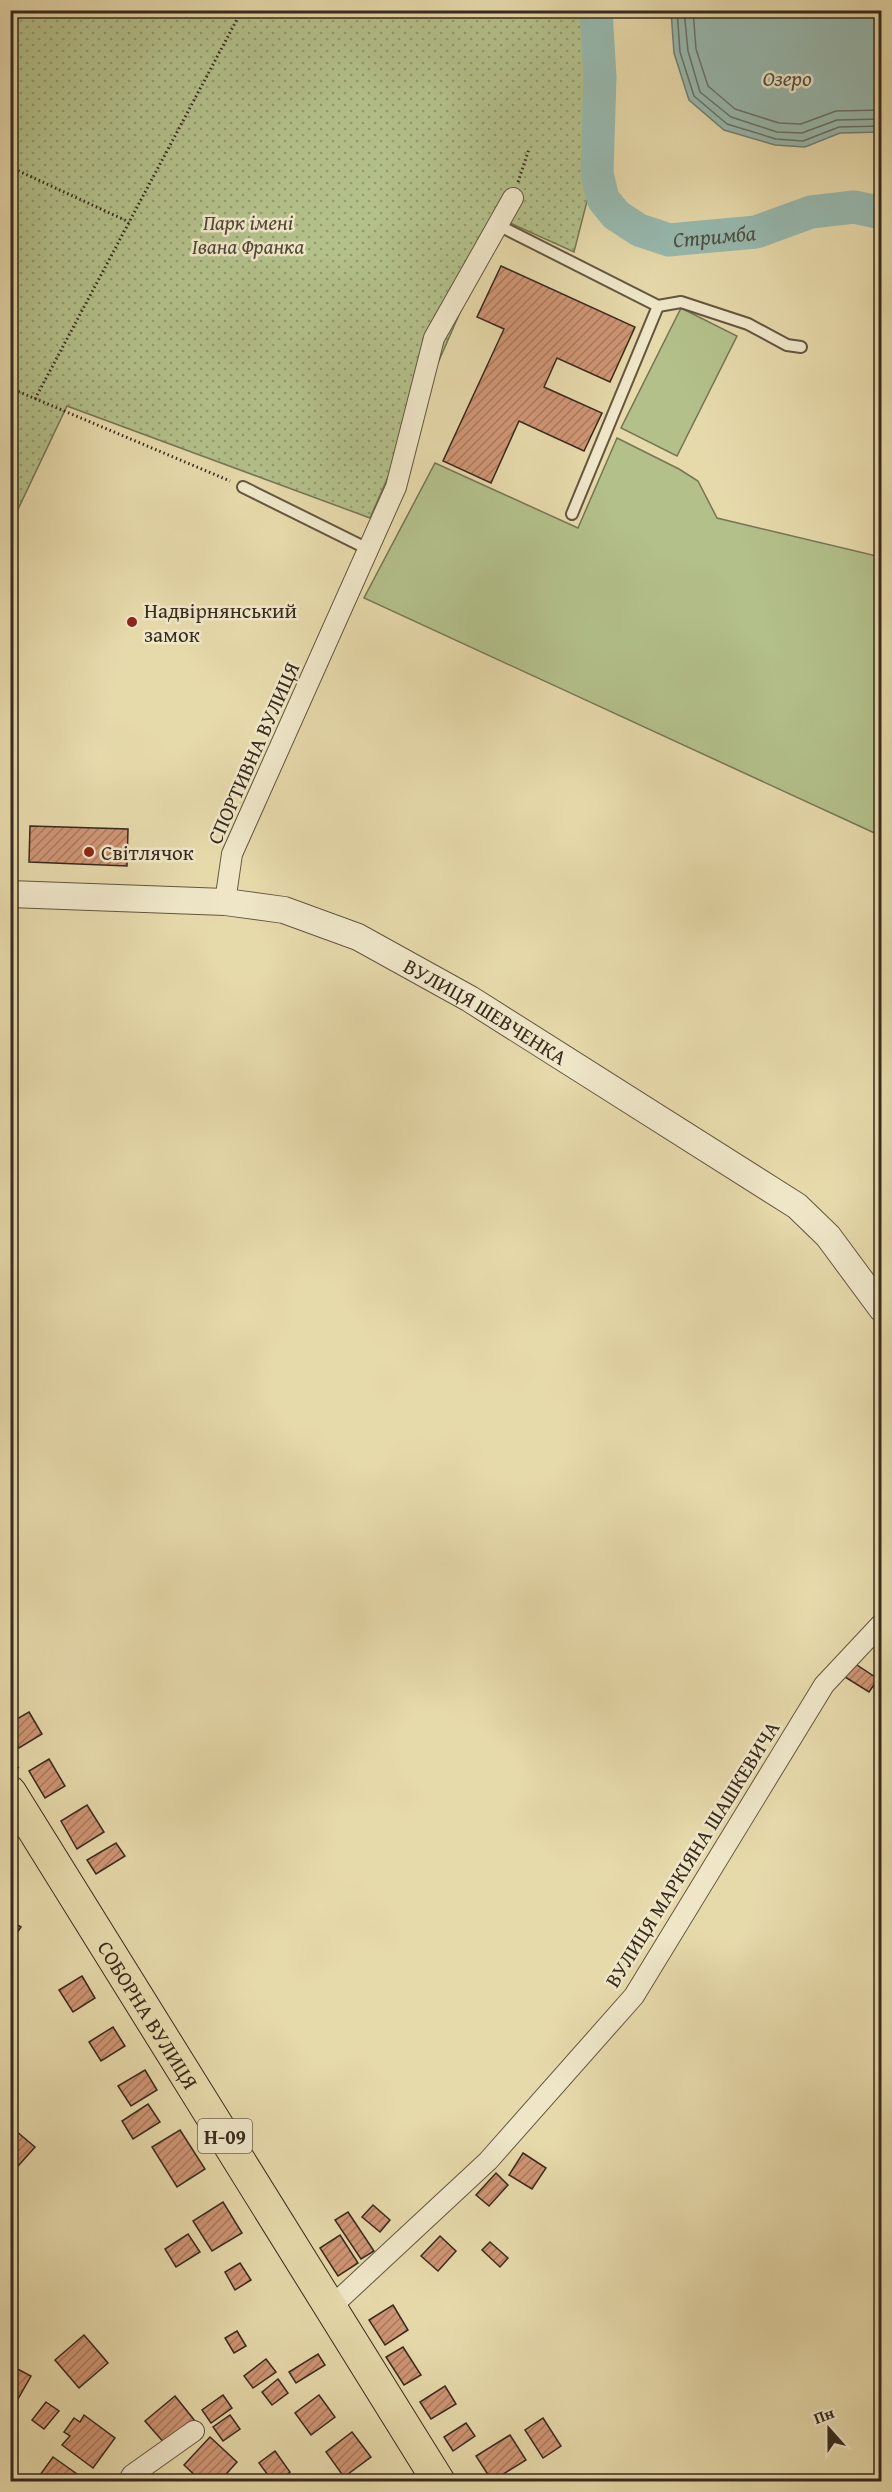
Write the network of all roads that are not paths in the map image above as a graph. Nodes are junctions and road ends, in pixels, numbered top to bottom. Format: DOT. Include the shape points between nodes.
graph roads {
  1 [pos="513,198"];
  2 [pos="498,225"];
  3 [pos="658,306"];
  4 [pos="801,347"];
  5 [pos="243,487"];
  6 [pos="572,514"];
  7 [pos="369,550"];
  8 [pos="10,894"];
  9 [pos="225,902"];
  10 [pos="882,1309"];
  11 [pos="882,1623"];
  12 [pos="14,1809"];
  13 [pos="331,2307"];
  14 [pos="194,2431"];
  15 [pos="128,2481"];
  16 [pos="439,2481"];
  1 -- 2 [label="street, СПОРТИВНА ВУЛИЦЯ"];
  2 -- 3 [label="lane"];
  2 -- 7 [label="street, СПОРТИВНА ВУЛИЦЯ" via="434,338 396,487"];
  3 -- 4 [label="lane" via="681,302 748,324 787,345"];
  3 -- 6 [label="lane"];
  5 -- 7 [label="lane"];
  7 -- 9 [label="street, СПОРТИВНА ВУЛИЦЯ" via="232,854"];
  8 -- 9 [label="street, ВУЛИЦЯ ШЕВЧЕНКА"];
  9 -- 10 [label="street, ВУЛИЦЯ ШЕВЧЕНКА" via="284,910 358,937 470,999 796,1206 828,1236"];
  11 -- 13 [label="street, ВУЛИЦЯ МАРКІЯНА ШАШКЕВИЧА" via="824,1684 634,1996 488,2161"];
  12 -- 13 [label="main road, СОБОРНА ВУЛИЦЯ / Н-09"];
  13 -- 16 [label="main road, СОБОРНА ВУЛИЦЯ / Н-09"];
  14 -- 15 [label="street"];
}
